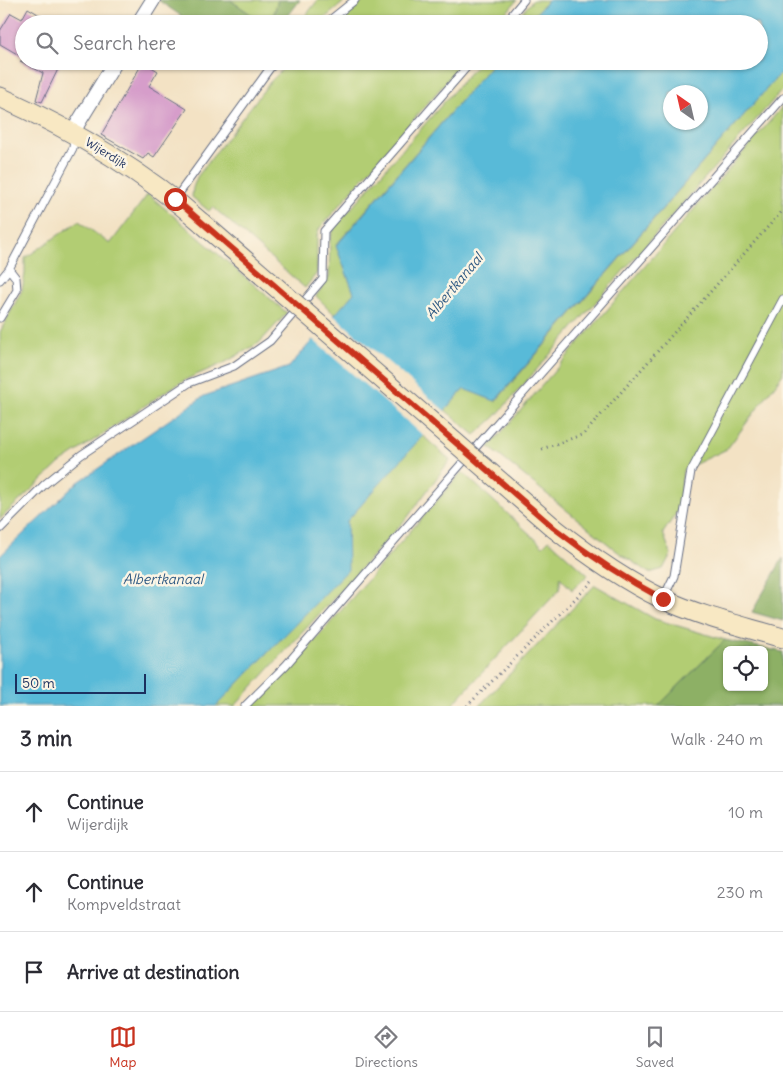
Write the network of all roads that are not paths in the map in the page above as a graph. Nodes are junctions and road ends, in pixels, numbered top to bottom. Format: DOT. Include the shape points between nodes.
graph roads {
  1 [pos="153,0"];
  2 [pos="355,0"];
  3 [pos="524,0"];
  4 [pos="144,15"];
  5 [pos="337,15"];
  6 [pos="512,15"];
  7 [pos="110,70"];
  8 [pos="269,70"];
  9 [pos="464,70"];
  10 [pos="0,97"];
  11 [pos="783,98"];
  12 [pos="74,133"];
  13 [pos="175,199"];
  14 [pos="9,269"];
  15 [pos="0,280"];
  16 [pos="783,299"];
  17 [pos="0,318"];
  18 [pos="0,528"];
  19 [pos="663,599"];
  20 [pos="776,636"];
  21 [pos="245,706"];
  1 -- 4 [label="street"];
  2 -- 5 [label="lane"];
  3 -- 6 [label="lane"];
  7 -- 12 [label="street"];
  8 -- 13 [label="lane"];
  9 -- 18 [label="lane" via="324,230 323,279 270,341 234,366 189,383 81,455 45,484"];
  10 -- 12 [label="street, Wijerdijk"];
  11 -- 21 [label="lane" via="286,665"];
  12 -- 13 [label="street, Wijerdijk"];
  12 -- 14 [label="lane" via="73,148"];
  13 -- 19 [label="street, Wijerdijk, bridge" via="554,528 625,579"];
  14 -- 15 [label="lane"];
  14 -- 17 [label="lane" via="16,278 17,290"];
  16 -- 19 [label="lane" via="691,471 674,576"];
  19 -- 20 [label="street, Wijerdijk"];
}
